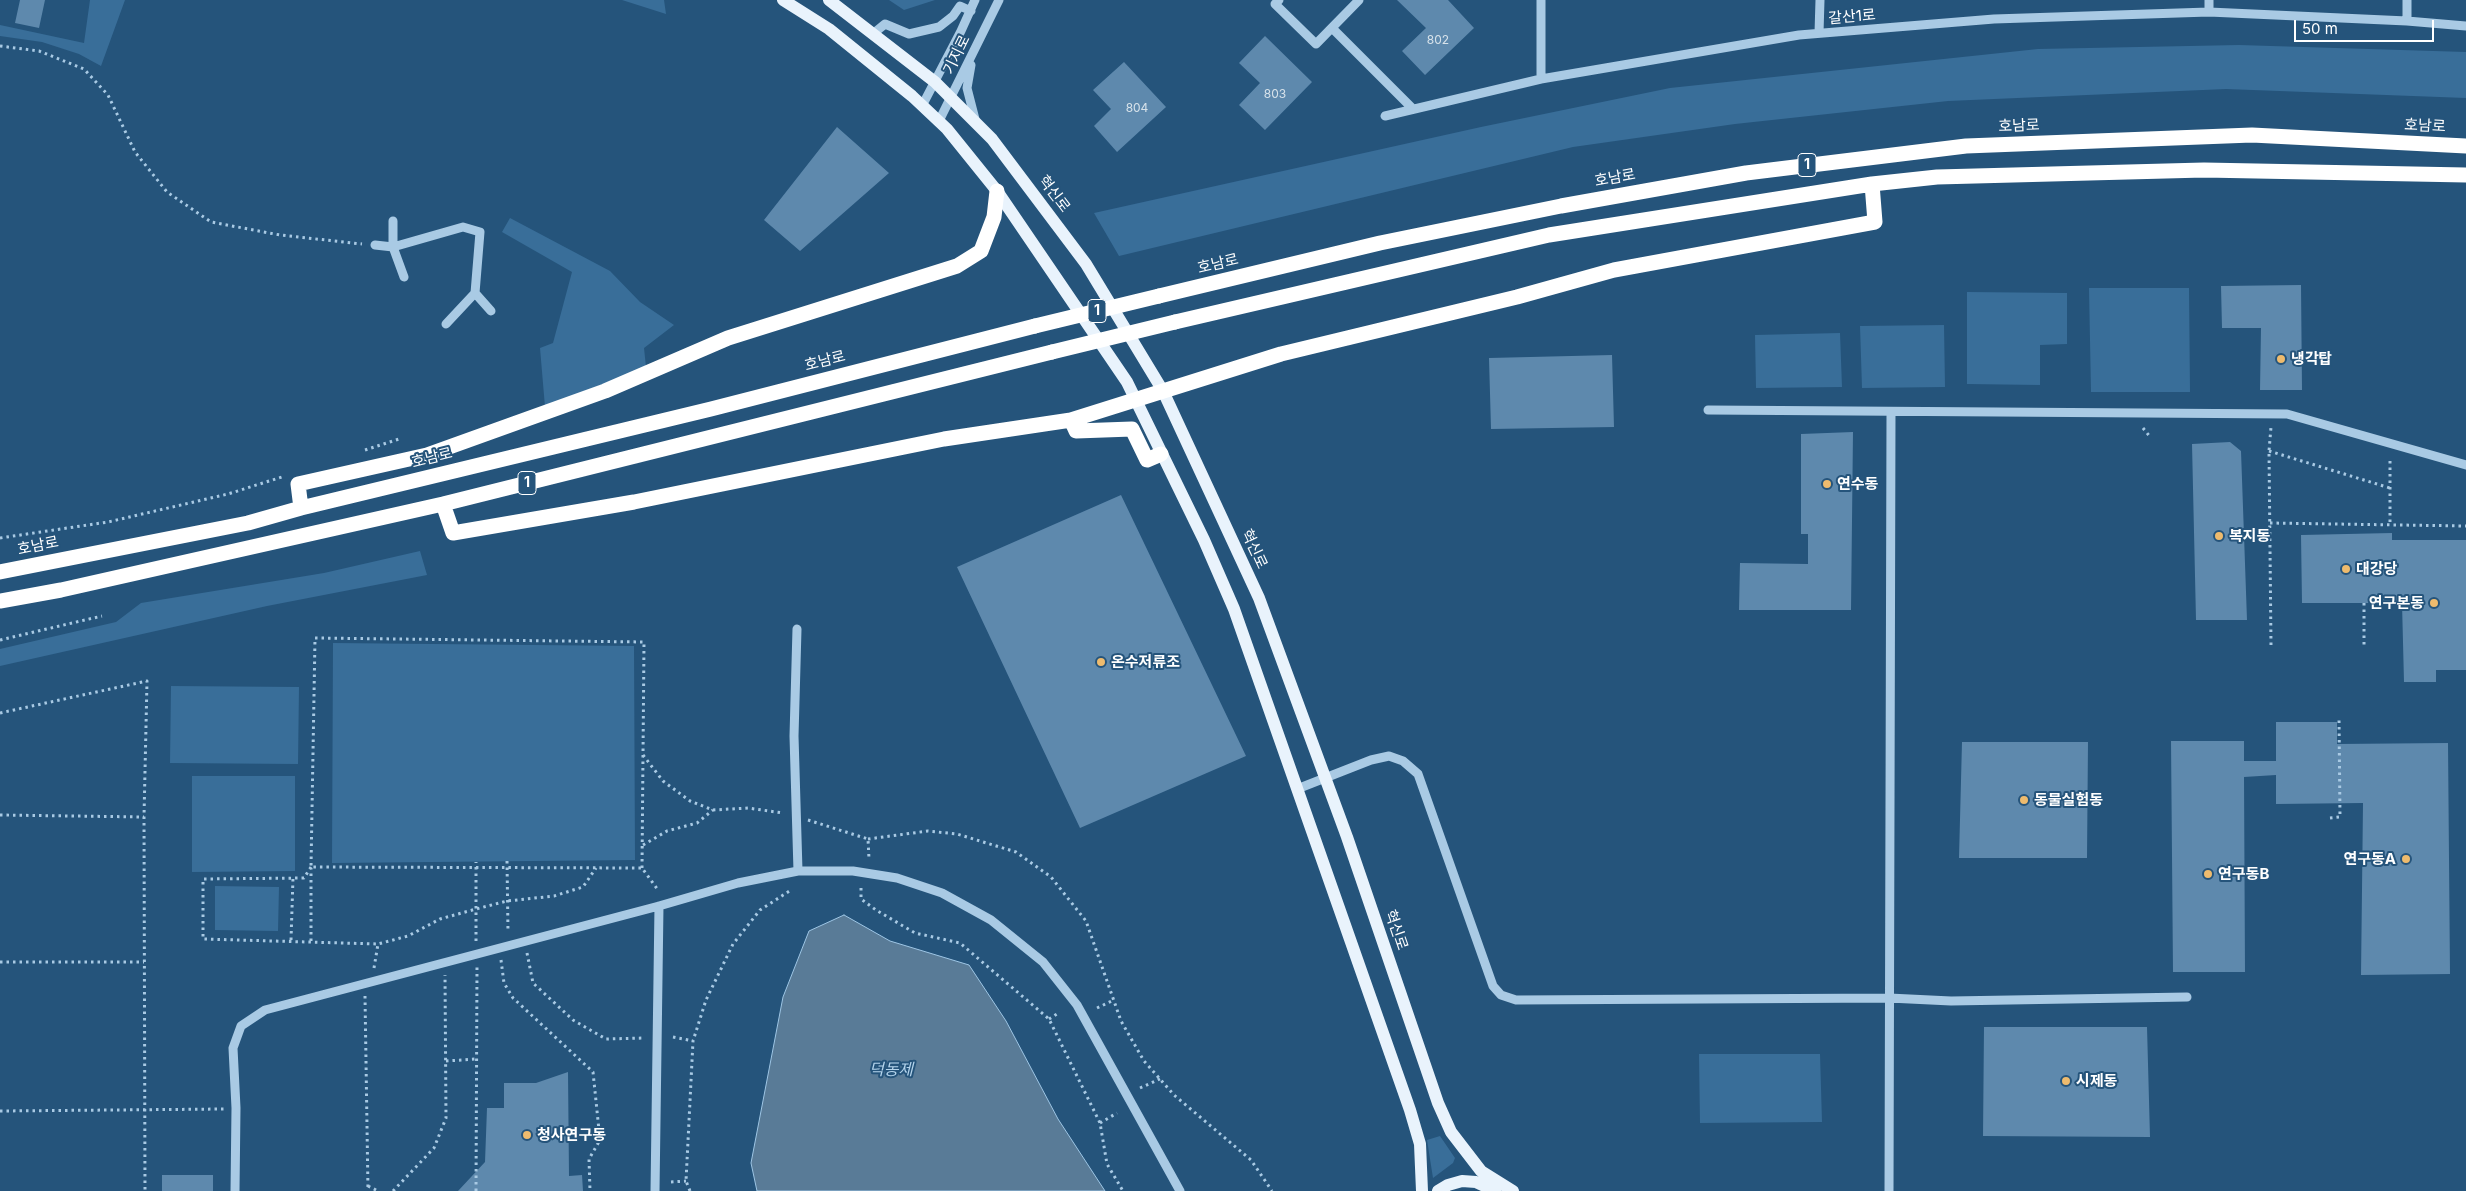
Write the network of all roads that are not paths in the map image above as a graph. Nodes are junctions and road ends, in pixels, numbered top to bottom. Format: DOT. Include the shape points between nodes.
graph roads {
  1 [pos="783,0"];
  2 [pos="829,0"];
  3 [pos="975,0"];
  4 [pos="999,0"];
  5 [pos="1279,0"];
  6 [pos="1359,0"];
  7 [pos="1541,0"];
  8 [pos="1820,0"];
  9 [pos="2209,0"];
  10 [pos="2407,0"];
  11 [pos="971,11"];
  12 [pos="2209,12"];
  13 [pos="2407,21"];
  14 [pos="2466,26"];
  15 [pos="1333,29"];
  16 [pos="874,33"];
  17 [pos="1819,33"];
  18 [pos="972,57"];
  19 [pos="1541,79"];
  20 [pos="935,82"];
  21 [pos="951,97"];
  22 [pos="922,106"];
  23 [pos="1413,109"];
  24 [pos="1385,116"];
  25 [pos="938,121"];
  26 [pos="976,123"];
  27 [pos="2466,146"];
  28 [pos="2466,175"];
  29 [pos="1872,184"];
  30 [pos="997,191"];
  31 [pos="393,221"];
  32 [pos="376,245"];
  33 [pos="392,247"];
  34 [pos="404,277"];
  35 [pos="475,293"];
  36 [pos="491,311"];
  37 [pos="446,324"];
  38 [pos="1163,391"];
  39 [pos="1137,401"];
  40 [pos="1708,410"];
  41 [pos="1891,412"];
  42 [pos="1071,420"];
  43 [pos="1160,454"];
  44 [pos="2466,465"];
  45 [pos="443,504"];
  46 [pos="301,508"];
  47 [pos="0,572"];
  48 [pos="0,601"];
  49 [pos="796,629"];
  50 [pos="1326,779"];
  51 [pos="1297,789"];
  52 [pos="798,871"];
  53 [pos="658,906"];
  54 [pos="2187,997"];
  55 [pos="1889,998"];
  56 [pos="1479,1176"];
  57 [pos="1496,1189"];
  58 [pos="235,1191"];
  59 [pos="655,1191"];
  60 [pos="1180,1191"];
  61 [pos="1422,1191"];
  62 [pos="1438,1191"];
  63 [pos="1513,1191"];
  64 [pos="1889,1191"];
  1 -- 22 [label="main road" via="829,29"];
  2 -- 16 [label="main road, 혁신로"];
  3 -- 11 [label="street, 기지로"];
  4 -- 18 [label="street, 기지로"];
  5 -- 15 [label="street" via="1275,4 1316,44"];
  6 -- 15 [label="street"];
  7 -- 19 [label="street"];
  8 -- 17 [label="street"];
  9 -- 12 [label="street"];
  10 -- 13 [label="street"];
  11 -- 16 [label="street" via="960,6 938,27 909,34 885,24"];
  11 -- 20 [label="street, 기지로"];
  12 -- 13 [label="street, 갈산1로"];
  12 -- 17 [label="street, 갈산1로" via="1994,19"];
  13 -- 14 [label="street, 갈산1로"];
  15 -- 23 [label="street"];
  16 -- 20 [label="main road, 혁신로"];
  17 -- 19 [label="street, 갈산1로"];
  18 -- 21 [label="street, 기지로"];
  18 -- 26 [label="street" via="967,88"];
  19 -- 23 [label="street, 갈산1로"];
  20 -- 21 [label="main road, 혁신로"];
  20 -- 22 [label="street, 기지로"];
  21 -- 25 [label="street, 기지로"];
  21 -- 26 [label="main road, 혁신로"];
  22 -- 25 [label="main road"];
  23 -- 24 [label="street, 갈산1로"];
  25 -- 30 [label="main road"];
  26 -- 38 [label="main road, 혁신로" via="992,139 1086,264"];
  27 -- 46 [label="highway, 호남로 / 1, bridge" via="2252,135 1966,146 1746,172 1380,243"];
  28 -- 29 [label="highway, 1" via="2204,170 1937,177"];
  29 -- 38 [label="highway" via="1875,222 1614,270 1281,354"];
  29 -- 45 [label="highway, 1, bridge" via="1549,235 1175,322"];
  30 -- 39 [label="main road" via="1120,369"];
  30 -- 46 [label="highway" via="994,218 981,251 958,266 728,338 605,391 427,454 298,484"];
  31 -- 33 [label="street"];
  32 -- 33 [label="street"];
  33 -- 34 [label="street"];
  33 -- 35 [label="street" via="463,227 480,232"];
  35 -- 36 [label="street"];
  35 -- 37 [label="street"];
  38 -- 39 [label="highway"];
  38 -- 50 [label="main road, 혁신로" via="1258,598"];
  39 -- 42 [label="highway"];
  39 -- 43 [label="main road"];
  40 -- 41 [label="street"];
  41 -- 44 [label="street" via="2287,414"];
  41 -- 55 [label="street"];
  42 -- 43 [label="highway" via="1076,431 1132,429 1147,460"];
  42 -- 45 [label="highway" via="944,439 634,502 453,533"];
  43 -- 51 [label="main road" via="1204,540 1234,609"];
  45 -- 48 [label="highway, 1"];
  46 -- 47 [label="highway, 호남로 / 1" via="248,523"];
  49 -- 52 [label="street" via="794,736"];
  50 -- 51 [label="street"];
  50 -- 55 [label="street" via="1389,756 1403,761 1418,774 1493,986 1501,995 1516,1000"];
  50 -- 56 [label="main road, 혁신로" via="1438,1103 1451,1132"];
  51 -- 61 [label="main road" via="1420,1144"];
  52 -- 53 [label="street" via="738,883"];
  52 -- 60 [label="street" via="853,871 897,878 942,893 991,920 1043,962 1077,1005"];
  53 -- 58 [label="street" via="265,1010 241,1026 233,1048"];
  53 -- 59 [label="street"];
  54 -- 55 [label="street" via="1951,1001"];
  55 -- 64 [label="street"];
  56 -- 57 [label="main road, 혁신로"];
  56 -- 62 [label="main road"];
  56 -- 63 [label="main road, 혁신로"];
  57 -- 63 [label="main road, 혁신로"];
}
